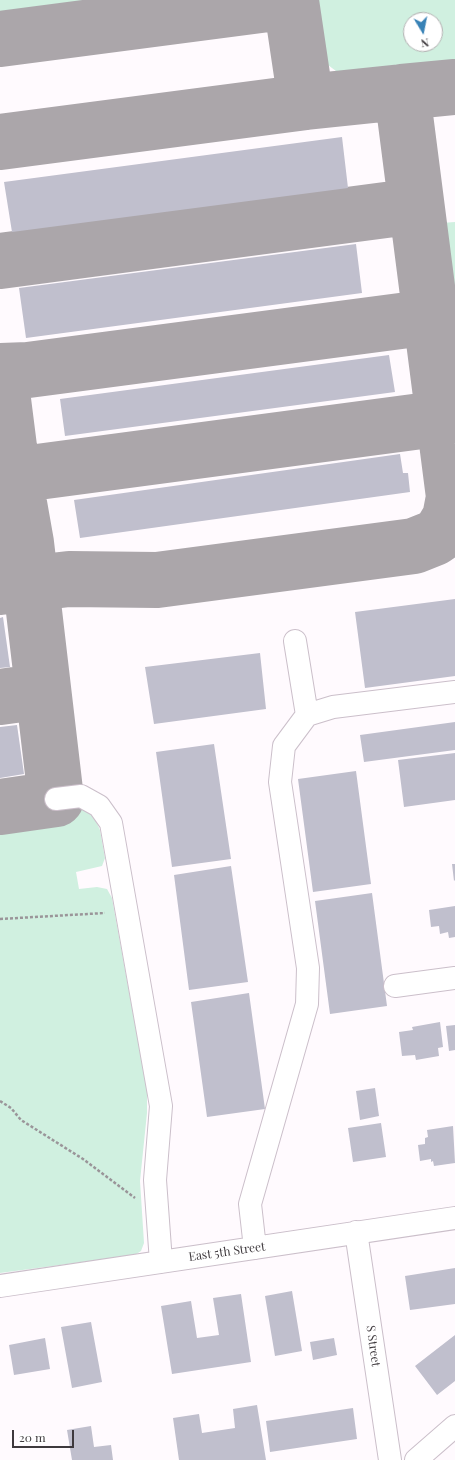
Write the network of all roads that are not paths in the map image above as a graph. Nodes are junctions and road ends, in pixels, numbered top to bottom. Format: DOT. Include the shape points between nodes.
graph roads {
  1 [pos="295,641"];
  2 [pos="455,692"];
  3 [pos="307,715"];
  4 [pos="56,799"];
  5 [pos="455,978"];
  6 [pos="395,986"];
  7 [pos="455,1218"];
  8 [pos="356,1232"];
  9 [pos="255,1248"];
  10 [pos="161,1262"];
  11 [pos="0,1286"];
  12 [pos="455,1426"];
  13 [pos="390,1460"];
  14 [pos="416,1460"];
  1 -- 3 [label="street"];
  2 -- 3 [label="street" via="333,707"];
  3 -- 9 [label="street" via="284,746 280,782 308,968 307,1004 250,1204"];
  4 -- 10 [label="street" via="81,796 99,806 111,823 161,1106 155,1180"];
  5 -- 6 [label="street"];
  7 -- 8 [label="street, East 5th Street"];
  8 -- 9 [label="street, East 5th Street"];
  8 -- 13 [label="street, S Street"];
  9 -- 10 [label="street, East 5th Street"];
  10 -- 11 [label="street, East 5th Street"];
  12 -- 14 [label="street"];
}
